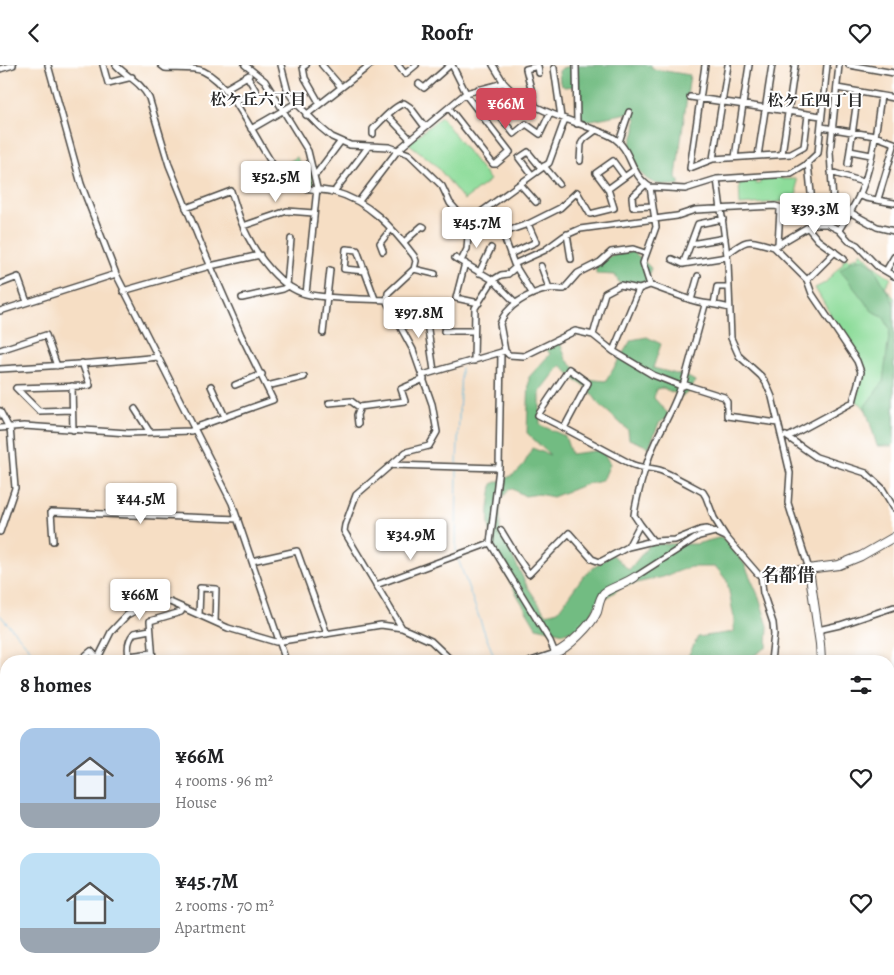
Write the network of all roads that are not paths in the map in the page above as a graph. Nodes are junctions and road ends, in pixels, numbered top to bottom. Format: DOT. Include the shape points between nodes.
graph roads {
  1 [pos="13,65"];
  2 [pos="48,65"];
  3 [pos="103,65"];
  4 [pos="116,65"];
  5 [pos="160,65"];
  6 [pos="245,65"];
  7 [pos="281,65"];
  8 [pos="306,65"];
  9 [pos="322,65"];
  10 [pos="398,65"];
  11 [pos="416,65"];
  12 [pos="451,65"];
  13 [pos="493,65"];
  14 [pos="576,65"];
  15 [pos="705,65"];
  16 [pos="728,65"];
  17 [pos="749,65"];
  18 [pos="772,65"];
  19 [pos="795,65"];
  20 [pos="827,65"];
  21 [pos="839,65"];
  22 [pos="849,65"];
  23 [pos="368,66"];
  24 [pos="178,67"];
  25 [pos="0,69"];
  26 [pos="554,69"];
  27 [pos="254,71"];
  28 [pos="540,73"];
  29 [pos="894,73"];
  30 [pos="247,76"];
  31 [pos="132,77"];
  32 [pos="504,83"];
  33 [pos="419,84"];
  34 [pos="341,87"];
  35 [pos="837,88"];
  36 [pos="225,89"];
  37 [pos="478,89"];
  38 [pos="858,92"];
  39 [pos="466,94"];
  40 [pos="881,96"];
  41 [pos="690,97"];
  42 [pos="894,98"];
  43 [pos="700,99"];
  44 [pos="234,102"];
  45 [pos="722,102"];
  46 [pos="296,103"];
  47 [pos="320,104"];
  48 [pos="535,105"];
  49 [pos="743,105"];
  50 [pos="449,107"];
  51 [pos="765,108"];
  52 [pos="283,110"];
  53 [pos="629,112"];
  54 [pos="788,112"];
  55 [pos="550,113"];
  56 [pos="306,115"];
  57 [pos="386,115"];
  58 [pos="808,115"];
  59 [pos="821,116"];
  60 [pos="563,118"];
  61 [pos="577,124"];
  62 [pos="425,127"];
  63 [pos="822,127"];
  64 [pos="251,129"];
  65 [pos="832,129"];
  66 [pos="596,130"];
  67 [pos="853,132"];
  68 [pos="372,134"];
  69 [pos="875,136"];
  70 [pos="410,139"];
  71 [pos="340,141"];
  72 [pos="619,142"];
  73 [pos="894,145"];
  74 [pos="368,147"];
  75 [pos="398,150"];
  76 [pos="850,151"];
  77 [pos="782,153"];
  78 [pos="871,155"];
  79 [pos="758,156"];
  80 [pos="735,157"];
  81 [pos="713,159"];
  82 [pos="580,161"];
  83 [pos="808,163"];
  84 [pos="848,164"];
  85 [pos="542,167"];
  86 [pos="634,170"];
  87 [pos="831,172"];
  88 [pos="314,173"];
  89 [pos="532,175"];
  90 [pos="624,176"];
  91 [pos="717,179"];
  92 [pos="863,182"];
  93 [pos="559,183"];
  94 [pos="520,184"];
  95 [pos="648,186"];
  96 [pos="316,188"];
  97 [pos="608,189"];
  98 [pos="336,192"];
  99 [pos="859,195"];
  100 [pos="878,199"];
  101 [pos="359,201"];
  102 [pos="536,202"];
  103 [pos="812,203"];
  104 [pos="832,203"];
  105 [pos="894,203"];
  106 [pos="804,205"];
  107 [pos="652,206"];
  108 [pos="186,208"];
  109 [pos="721,208"];
  110 [pos="782,208"];
  111 [pos="850,211"];
  112 [pos="314,213"];
  113 [pos="481,213"];
  114 [pos="656,219"];
  115 [pos="723,219"];
  116 [pos="528,224"];
  117 [pos="813,224"];
  118 [pos="243,226"];
  119 [pos="424,227"];
  120 [pos="475,227"];
  121 [pos="808,228"];
  122 [pos="392,229"];
  123 [pos="840,230"];
  124 [pos="894,231"];
  125 [pos="503,234"];
  126 [pos="567,234"];
  127 [pos="725,238"];
  128 [pos="291,239"];
  129 [pos="404,242"];
  130 [pos="690,243"];
  131 [pos="776,246"];
  132 [pos="491,248"];
  133 [pos="383,251"];
  134 [pos="835,252"];
  135 [pos="645,253"];
  136 [pos="510,254"];
  137 [pos="260,255"];
  138 [pos="727,255"];
  139 [pos="455,257"];
  140 [pos="894,257"];
  141 [pos="571,259"];
  142 [pos="672,259"];
  143 [pos="844,259"];
  144 [pos="463,262"];
  145 [pos="683,264"];
  146 [pos="515,265"];
  147 [pos="210,266"];
  148 [pos="541,266"];
  149 [pos="414,269"];
  150 [pos="330,270"];
  151 [pos="365,271"];
  152 [pos="886,271"];
  153 [pos="479,273"];
  154 [pos="116,274"];
  155 [pos="435,274"];
  156 [pos="698,276"];
  157 [pos="894,276"];
  158 [pos="493,280"];
  159 [pos="806,280"];
  160 [pos="0,284"];
  161 [pos="288,285"];
  162 [pos="650,285"];
  163 [pos="728,287"];
  164 [pos="549,288"];
  165 [pos="639,289"];
  166 [pos="123,291"];
  167 [pos="532,293"];
  168 [pos="306,294"];
  169 [pos="327,296"];
  170 [pos="242,298"];
  171 [pos="375,299"];
  172 [pos="387,299"];
  173 [pos="691,300"];
  174 [pos="27,302"];
  175 [pos="479,303"];
  176 [pos="516,303"];
  177 [pos="705,305"];
  178 [pos="714,305"];
  179 [pos="728,308"];
  180 [pos="0,311"];
  181 [pos="395,317"];
  182 [pos="444,331"];
  183 [pos="474,331"];
  184 [pos="323,333"];
  185 [pos="593,335"];
  186 [pos="0,350"];
  187 [pos="613,351"];
  188 [pos="503,352"];
  189 [pos="158,357"];
  190 [pos="474,361"];
  191 [pos="82,363"];
  192 [pos="57,366"];
  193 [pos="0,369"];
  194 [pos="434,371"];
  195 [pos="262,374"];
  196 [pos="304,377"];
  197 [pos="423,377"];
  198 [pos="235,385"];
  199 [pos="72,386"];
  200 [pos="211,386"];
  201 [pos="267,386"];
  202 [pos="682,386"];
  203 [pos="329,403"];
  204 [pos="360,407"];
  205 [pos="135,409"];
  206 [pos="72,410"];
  207 [pos="0,411"];
  208 [pos="225,417"];
  209 [pos="778,423"];
  210 [pos="358,424"];
  211 [pos="0,428"];
  212 [pos="10,428"];
  213 [pos="194,428"];
  214 [pos="564,429"];
  215 [pos="73,430"];
  216 [pos="781,430"];
  217 [pos="149,431"];
  218 [pos="788,437"];
  219 [pos="391,465"];
  220 [pos="499,468"];
  221 [pos="646,469"];
  222 [pos="894,508"];
  223 [pos="238,519"];
  224 [pos="640,524"];
  225 [pos="0,531"];
  226 [pos="501,531"];
  227 [pos="715,532"];
  228 [pos="726,537"];
  229 [pos="894,537"];
  230 [pos="53,541"];
  231 [pos="653,541"];
  232 [pos="490,543"];
  233 [pos="628,547"];
  234 [pos="252,561"];
  235 [pos="809,569"];
  236 [pos="776,573"];
  237 [pos="761,575"];
  238 [pos="635,577"];
  239 [pos="376,585"];
  240 [pos="894,607"];
  241 [pos="183,608"];
  242 [pos="199,615"];
  243 [pos="215,622"];
  244 [pos="402,628"];
  245 [pos="150,630"];
  246 [pos="818,630"];
  247 [pos="327,635"];
  248 [pos="280,641"];
  249 [pos="152,653"];
  250 [pos="556,653"];
  251 [pos="101,655"];
  252 [pos="129,655"];
  253 [pos="137,655"];
  254 [pos="284,655"];
  255 [pos="446,655"];
  256 [pos="550,655"];
  257 [pos="772,655"];
  258 [pos="820,655"];
  259 [pos="70,975"];
  260 [pos="87,975"];
  1 -- 25 [label="street"];
  2 -- 154 [label="street" via="81,184"];
  3 -- 31 [label="street" via="108,83"];
  4 -- 31 [label="street"];
  5 -- 24 [label="street"];
  6 -- 27 [label="street"];
  7 -- 46 [label="street" via="286,87"];
  8 -- 47 [label="street" via="303,67 305,77"];
  9 -- 34 [label="street"];
  10 -- 11 [label="street" via="405,74"];
  12 -- 33 [label="street" via="424,88"];
  12 -- 39 [label="street"];
  13 -- 32 [label="street"];
  14 -- 61 [label="street"];
  15 -- 43 [label="street"];
  16 -- 45 [label="street"];
  17 -- 49 [label="street"];
  18 -- 51 [label="street"];
  19 -- 54 [label="street"];
  20 -- 59 [label="street"];
  21 -- 35 [label="street"];
  22 -- 29 [label="street"];
  23 -- 34 [label="street"];
  24 -- 36 [label="street" via="202,71"];
  26 -- 60 [label="street"];
  27 -- 30 [label="street"];
  27 -- 52 [label="street" via="265,81"];
  28 -- 48 [label="street" via="538,66 526,69"];
  30 -- 36 [label="street"];
  30 -- 44 [label="street" via="256,91"];
  31 -- 108 [label="street" via="145,89 151,102 169,165"];
  32 -- 37 [label="street"];
  32 -- 48 [label="street" via="518,97"];
  34 -- 47 [label="street"];
  35 -- 38 [label="street"];
  35 -- 65 [label="street"];
  36 -- 44 [label="street"];
  37 -- 39 [label="street"];
  37 -- 55 [label="street" via="514,134 526,124 540,134"];
  38 -- 40 [label="street"];
  38 -- 67 [label="street"];
  39 -- 50 [label="street"];
  39 -- 50 [label="street" via="510,151 496,164 492,164"];
  40 -- 42 [label="street"];
  40 -- 69 [label="street"];
  41 -- 43 [label="street"];
  43 -- 45 [label="street"];
  43 -- 81 [label="street" via="690,168"];
  44 -- 64 [label="street"];
  45 -- 49 [label="street"];
  45 -- 81 [label="street"];
  46 -- 52 [label="street"];
  46 -- 56 [label="street"];
  47 -- 56 [label="street"];
  48 -- 55 [label="street"];
  49 -- 51 [label="street"];
  49 -- 80 [label="street"];
  50 -- 62 [label="street"];
  51 -- 54 [label="street"];
  51 -- 79 [label="street"];
  52 -- 64 [label="street"];
  52 -- 88 [label="street" via="308,151"];
  53 -- 72 [label="street"];
  54 -- 58 [label="street"];
  54 -- 77 [label="street"];
  55 -- 60 [label="street"];
  56 -- 71 [label="street"];
  57 -- 62 [label="street" via="407,103"];
  57 -- 68 [label="street"];
  57 -- 70 [label="street"];
  58 -- 59 [label="street"];
  58 -- 77 [label="street" via="804,147 791,154"];
  59 -- 63 [label="street"];
  60 -- 61 [label="street"];
  60 -- 85 [label="street" via="549,163"];
  61 -- 66 [label="street"];
  62 -- 70 [label="street"];
  63 -- 65 [label="street"];
  63 -- 83 [label="street" via="818,153"];
  64 -- 96 [label="street" via="288,184"];
  65 -- 67 [label="street"];
  65 -- 87 [label="street"];
  66 -- 72 [label="street"];
  66 -- 82 [label="street" via="581,144"];
  67 -- 69 [label="street"];
  67 -- 76 [label="street"];
  69 -- 73 [label="street"];
  69 -- 78 [label="street"];
  70 -- 75 [label="street"];
  71 -- 74 [label="street"];
  71 -- 88 [label="street"];
  72 -- 86 [label="street"];
  73 -- 100 [label="street"];
  74 -- 75 [label="street"];
  74 -- 98 [label="street"];
  75 -- 101 [label="street"];
  75 -- 120 [label="street" via="409,154 438,182 450,203"];
  76 -- 78 [label="street"];
  76 -- 84 [label="street"];
  77 -- 79 [label="street"];
  78 -- 92 [label="street"];
  79 -- 80 [label="street"];
  80 -- 81 [label="street"];
  83 -- 91 [label="street" via="791,174"];
  83 -- 103 [label="street"];
  85 -- 89 [label="street"];
  85 -- 89 [label="street" via="528,152 519,158"];
  85 -- 93 [label="street"];
  86 -- 90 [label="street"];
  86 -- 95 [label="street"];
  87 -- 92 [label="street"];
  87 -- 104 [label="street"];
  88 -- 96 [label="street"];
  89 -- 94 [label="street"];
  90 -- 97 [label="street"];
  90 -- 97 [label="street" via="613,161 596,173"];
  91 -- 95 [label="street" via="685,189"];
  91 -- 109 [label="street"];
  92 -- 99 [label="street"];
  94 -- 102 [label="street"];
  94 -- 113 [label="street"];
  95 -- 107 [label="street"];
  95 -- 107 [label="street" via="632,197 633,207"];
  96 -- 98 [label="street"];
  96 -- 112 [label="street"];
  97 -- 116 [label="street" via="614,208 590,214 577,192 560,209"];
  98 -- 101 [label="street"];
  99 -- 100 [label="street"];
  99 -- 111 [label="street"];
  100 -- 105 [label="street"];
  101 -- 122 [label="street"];
  103 -- 104 [label="street"];
  103 -- 106 [label="street"];
  104 -- 111 [label="street"];
  106 -- 110 [label="street"];
  106 -- 117 [label="street"];
  107 -- 114 [label="street"];
  108 -- 118 [label="street" via="232,191"];
  108 -- 147 [label="street"];
  109 -- 110 [label="street"];
  109 -- 114 [label="street"];
  109 -- 115 [label="street"];
  110 -- 131 [label="street"];
  111 -- 123 [label="street"];
  111 -- 124 [label="street" via="877,227"];
  112 -- 118 [label="street" via="287,211"];
  112 -- 168 [label="street"];
  114 -- 126 [label="street" via="580,229"];
  114 -- 135 [label="street"];
  115 -- 127 [label="street"];
  115 -- 130 [label="street" via="698,224"];
  116 -- 125 [label="street"];
  116 -- 136 [label="street" via="536,243"];
  117 -- 121 [label="street"];
  117 -- 123 [label="street" via="827,224"];
  118 -- 137 [label="street"];
  119 -- 129 [label="street"];
  120 -- 125 [label="street" via="486,233"];
  120 -- 144 [label="street" via="468,235"];
  121 -- 131 [label="street"];
  121 -- 134 [label="street"];
  122 -- 129 [label="street"];
  122 -- 133 [label="street" via="380,243"];
  123 -- 152 [label="street" via="873,263"];
  125 -- 136 [label="street"];
  126 -- 141 [label="street"];
  126 -- 146 [label="street"];
  127 -- 130 [label="street"];
  127 -- 138 [label="street"];
  128 -- 161 [label="street"];
  129 -- 149 [label="street" via="416,261"];
  130 -- 145 [label="street"];
  131 -- 138 [label="street" via="744,241"];
  131 -- 159 [label="street"];
  132 -- 153 [label="street"];
  134 -- 143 [label="street"];
  134 -- 159 [label="street"];
  135 -- 162 [label="street" via="643,263"];
  135 -- 164 [label="street" via="633,249 611,252 576,275 564,289"];
  136 -- 146 [label="street"];
  137 -- 147 [label="street"];
  137 -- 161 [label="street" via="277,277"];
  138 -- 145 [label="street"];
  138 -- 163 [label="street"];
  139 -- 144 [label="street"];
  140 -- 152 [label="street"];
  142 -- 145 [label="street"];
  144 -- 153 [label="street"];
  144 -- 175 [label="street" via="456,297"];
  146 -- 158 [label="street" via="508,274"];
  146 -- 167 [label="street"];
  147 -- 166 [label="street"];
  147 -- 195 [label="street"];
  148 -- 164 [label="street"];
  149 -- 155 [label="street"];
  149 -- 172 [label="street" via="388,293"];
  150 -- 169 [label="street"];
  151 -- 151 [label="street" via="357,250 346,249 344,269"];
  151 -- 171 [label="street"];
  152 -- 157 [label="street"];
  153 -- 158 [label="street"];
  154 -- 166 [label="street"];
  154 -- 174 [label="street"];
  156 -- 173 [label="street"];
  158 -- 175 [label="street"];
  158 -- 176 [label="street"];
  159 -- 218 [label="street" via="861,372 853,402"];
  160 -- 174 [label="street" via="18,277"];
  161 -- 168 [label="street"];
  161 -- 170 [label="street"];
  162 -- 165 [label="street"];
  162 -- 173 [label="street"];
  163 -- 178 [label="street" via="717,287"];
  163 -- 179 [label="street"];
  164 -- 167 [label="street"];
  165 -- 185 [label="street" via="620,285 606,293"];
  165 -- 187 [label="street"];
  166 -- 189 [label="street"];
  167 -- 176 [label="street"];
  168 -- 169 [label="street"];
  169 -- 171 [label="street"];
  169 -- 184 [label="street"];
  171 -- 172 [label="street"];
  172 -- 181 [label="street"];
  173 -- 177 [label="street"];
  174 -- 180 [label="street"];
  175 -- 183 [label="street" via="475,308"];
  176 -- 188 [label="street" via="500,324"];
  177 -- 178 [label="street"];
  177 -- 202 [label="street"];
  178 -- 179 [label="street"];
  179 -- 209 [label="street" via="734,349 766,383"];
  181 -- 194 [label="street" via="407,311 426,316"];
  181 -- 197 [label="street"];
  182 -- 183 [label="street"];
  183 -- 190 [label="street"];
  185 -- 187 [label="street"];
  185 -- 188 [label="street" via="575,331 524,356"];
  186 -- 192 [label="street" via="46,335"];
  187 -- 202 [label="street" via="653,375"];
  188 -- 190 [label="street"];
  188 -- 220 [label="street"];
  189 -- 191 [label="street"];
  189 -- 213 [label="street"];
  190 -- 194 [label="street"];
  191 -- 192 [label="street"];
  191 -- 199 [label="street" via="90,385"];
  192 -- 193 [label="street"];
  194 -- 197 [label="street"];
  195 -- 198 [label="street"];
  195 -- 201 [label="street"];
  196 -- 201 [label="street"];
  197 -- 204 [label="street" via="401,389 405,401"];
  197 -- 219 [label="street" via="437,432 429,446 406,452"];
  199 -- 206 [label="street"];
  199 -- 206 [label="street" via="16,388 39,411"];
  200 -- 208 [label="street"];
  201 -- 208 [label="street" via="273,400"];
  202 -- 209 [label="street" via="724,397 727,416"];
  202 -- 221 [label="street"];
  203 -- 204 [label="street" via="351,401"];
  204 -- 210 [label="street"];
  205 -- 217 [label="street"];
  206 -- 215 [label="street"];
  207 -- 212 [label="street"];
  208 -- 213 [label="street"];
  209 -- 216 [label="street"];
  211 -- 212 [label="street"];
  212 -- 215 [label="street"];
  212 -- 225 [label="street" via="15,487"];
  213 -- 217 [label="street" via="191,431"];
  213 -- 223 [label="street" via="223,482"];
  214 -- 214 [label="street" via="588,383 569,369 538,415"];
  214 -- 221 [label="street"];
  215 -- 217 [label="street"];
  216 -- 218 [label="street"];
  216 -- 235 [label="street" via="790,473 788,503"];
  218 -- 222 [label="street" via="816,457 866,473 882,488"];
  219 -- 220 [label="street"];
  219 -- 239 [label="street" via="356,495 344,525 345,534"];
  220 -- 232 [label="street"];
  221 -- 224 [label="street" via="634,515"];
  221 -- 228 [label="street" via="662,471 703,492"];
  223 -- 230 [label="street" via="51,512"];
  223 -- 234 [label="street"];
  224 -- 231 [label="street"];
  224 -- 233 [label="street"];
  226 -- 233 [label="street" via="529,573 569,533 597,562 603,562"];
  227 -- 228 [label="street"];
  227 -- 231 [label="street" via="700,530 675,540"];
  227 -- 238 [label="street" via="699,536"];
  228 -- 237 [label="street"];
  229 -- 235 [label="street" via="852,561"];
  231 -- 233 [label="street"];
  232 -- 239 [label="street"];
  232 -- 250 [label="street"];
  234 -- 247 [label="street" via="297,551"];
  234 -- 248 [label="street"];
  235 -- 236 [label="street"];
  235 -- 246 [label="street"];
  236 -- 237 [label="street"];
  237 -- 257 [label="street" via="773,623"];
  238 -- 250 [label="street" via="606,591 591,621"];
  239 -- 244 [label="street"];
  240 -- 246 [label="street"];
  241 -- 242 [label="street"];
  241 -- 245 [label="street" via="181,612 150,621"];
  241 -- 251 [label="street" via="170,602 131,611 114,628"];
  242 -- 243 [label="street"];
  242 -- 243 [label="street" via="200,588 216,589"];
  243 -- 248 [label="street"];
  244 -- 247 [label="street" via="381,625"];
  244 -- 255 [label="street" via="431,641"];
  245 -- 249 [label="street"];
  245 -- 252 [label="street" via="134,633 129,638"];
  246 -- 258 [label="street"];
  247 -- 248 [label="street"];
  248 -- 254 [label="street"];
  249 -- 253 [label="street"];
  250 -- 256 [label="street"];
  259 -- 260 [label="street"];
}
